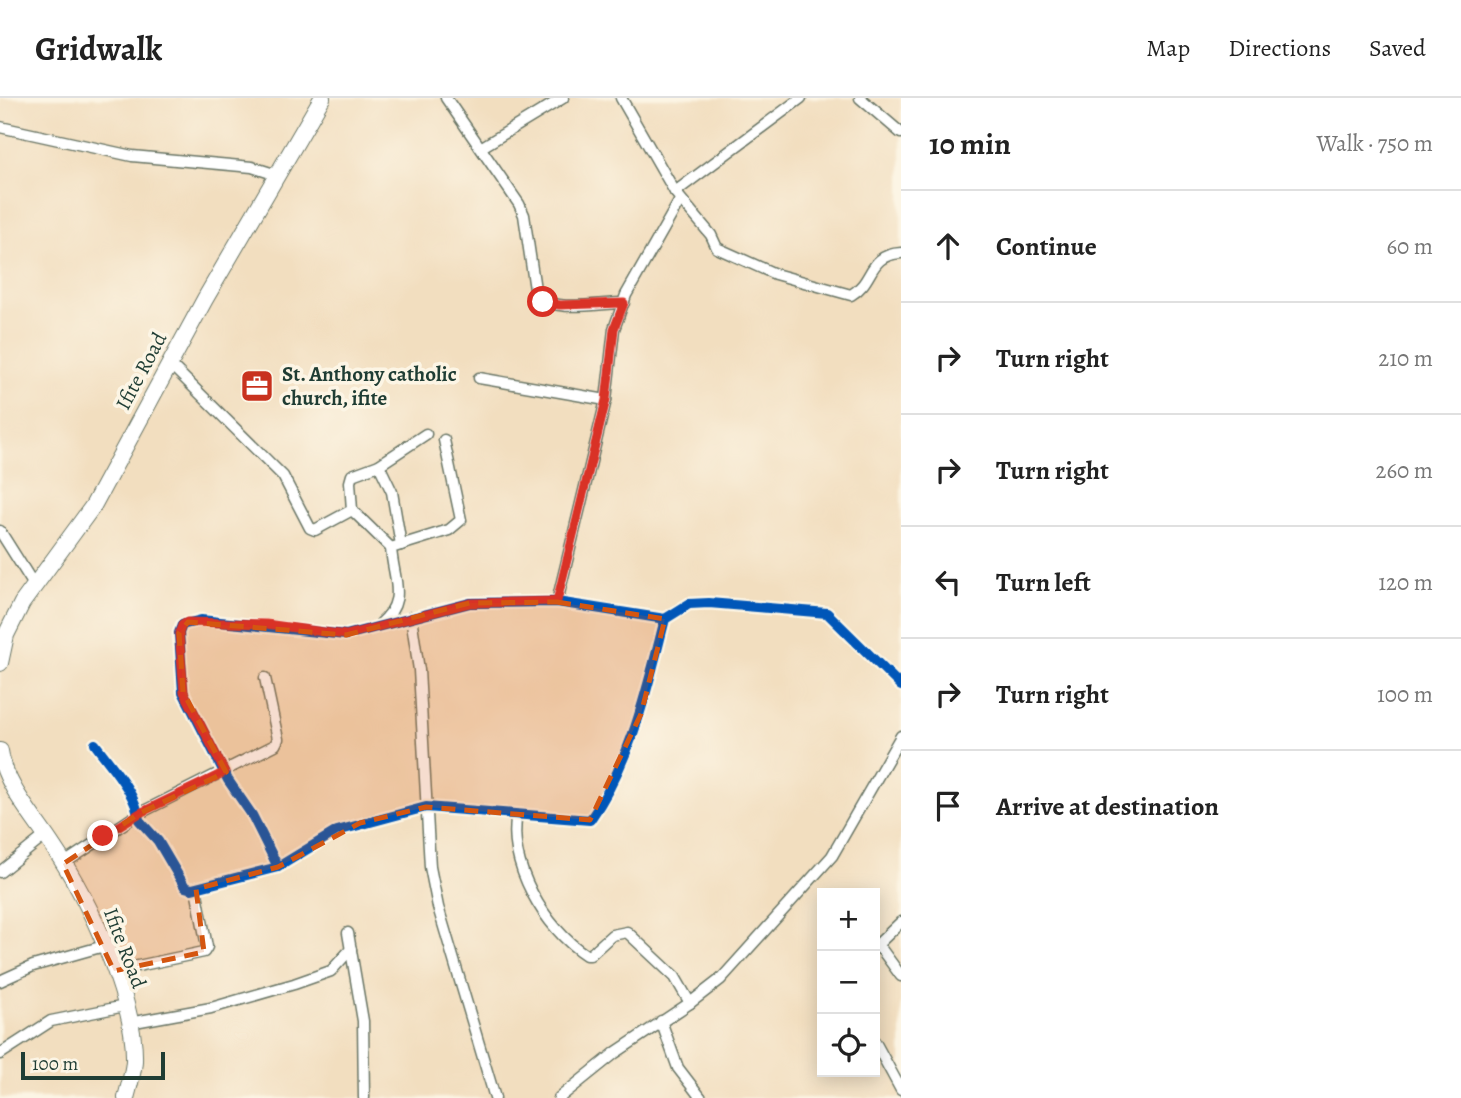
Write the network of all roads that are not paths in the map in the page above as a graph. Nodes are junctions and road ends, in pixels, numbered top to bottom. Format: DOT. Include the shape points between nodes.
graph roads {
  1 [pos="322,98"];
  2 [pos="446,98"];
  3 [pos="563,98"];
  4 [pos="801,98"];
  5 [pos="860,98"];
  6 [pos="624,99"];
  7 [pos="0,127"];
  8 [pos="901,133"];
  9 [pos="482,147"];
  10 [pos="277,175"];
  11 [pos="677,196"];
  12 [pos="901,253"];
  13 [pos="624,303"];
  14 [pos="169,363"];
  15 [pos="479,377"];
  16 [pos="606,400"];
  17 [pos="426,434"];
  18 [pos="444,440"];
  19 [pos="379,465"];
  20 [pos="352,510"];
  21 [pos="0,531"];
  22 [pos="396,546"];
  23 [pos="4,547"];
  24 [pos="34,586"];
  25 [pos="557,601"];
  26 [pos="411,617"];
  27 [pos="665,619"];
  28 [pos="374,629"];
  29 [pos="0,663"];
  30 [pos="265,678"];
  31 [pos="901,686"];
  32 [pos="901,736"];
  33 [pos="95,744"];
  34 [pos="0,751"];
  35 [pos="225,772"];
  36 [pos="4,777"];
  37 [pos="426,807"];
  38 [pos="140,813"];
  39 [pos="517,814"];
  40 [pos="46,835"];
  41 [pos="63,864"];
  42 [pos="278,867"];
  43 [pos="0,872"];
  44 [pos="196,888"];
  45 [pos="901,922"];
  46 [pos="348,933"];
  47 [pos="880,941"];
  48 [pos="104,946"];
  49 [pos="351,949"];
  50 [pos="879,951"];
  51 [pos="114,971"];
  52 [pos="901,976"];
  53 [pos="0,981"];
  54 [pos="690,1003"];
  55 [pos="125,1006"];
  56 [pos="661,1021"];
  57 [pos="129,1023"];
  58 [pos="880,1051"];
  59 [pos="0,1054"];
  60 [pos="901,1090"];
  61 [pos="126,1098"];
  62 [pos="365,1098"];
  63 [pos="495,1098"];
  64 [pos="559,1098"];
  65 [pos="701,1098"];
  1 -- 10 [label="street, Ifite Road"];
  2 -- 9 [label="street"];
  3 -- 9 [label="street"];
  4 -- 11 [label="street"];
  5 -- 8 [label="street"];
  6 -- 11 [label="street"];
  7 -- 10 [label="street" via="132,156 252,167"];
  9 -- 13 [label="street" via="524,215 536,296 560,305"];
  10 -- 14 [label="street, Ifite Road"];
  11 -- 12 [label="street" via="723,252 802,283 851,295 878,260"];
  11 -- 13 [label="street"];
  13 -- 16 [label="street" via="614,329"];
  14 -- 20 [label="street" via="283,476 310,528 315,530"];
  14 -- 24 [label="street, Ifite Road" via="93,506"];
  15 -- 16 [label="street"];
  16 -- 25 [label="street"];
  17 -- 19 [label="street"];
  18 -- 22 [label="street" via="461,520 449,530"];
  19 -- 20 [label="street" via="352,475"];
  19 -- 22 [label="street" via="392,492"];
  20 -- 22 [label="street"];
  21 -- 23 [label="street"];
  22 -- 28 [label="street" via="397,602"];
  23 -- 24 [label="street"];
  24 -- 29 [label="street, Ifite Road" via="6,635"];
  25 -- 26 [label="street" via="470,603"];
  25 -- 27 [label="street"];
  26 -- 28 [label="street"];
  26 -- 37 [label="street" via="419,670"];
  27 -- 31 [label="street" via="689,604 709,603 827,613"];
  27 -- 39 [label="street" via="625,758 590,820"];
  28 -- 35 [label="street" via="346,635 214,621 182,625 184,692"];
  30 -- 35 [label="street" via="277,743"];
  32 -- 54 [label="street" via="881,765 853,823 818,874 721,979"];
  33 -- 38 [label="street"];
  34 -- 36 [label="street, Ifite Road"];
  35 -- 38 [label="street"];
  35 -- 42 [label="street" via="253,815"];
  36 -- 40 [label="street, Ifite Road"];
  37 -- 39 [label="street"];
  37 -- 42 [label="street" via="337,831"];
  37 -- 63 [label="street" via="438,907"];
  38 -- 41 [label="street"];
  38 -- 44 [label="street" via="139,820 158,841 185,887"];
  39 -- 54 [label="street" via="522,867 554,927 590,955 612,935 627,932 675,977"];
  40 -- 41 [label="street, Ifite Road"];
  40 -- 43 [label="street"];
  41 -- 48 [label="street, Ifite Road"];
  42 -- 44 [label="street"];
  44 -- 51 [label="street" via="207,947 204,952"];
  45 -- 47 [label="street"];
  46 -- 49 [label="street"];
  48 -- 51 [label="street, Ifite Road"];
  48 -- 53 [label="street" via="33,966"];
  49 -- 57 [label="street" via="331,971 294,984 211,1008"];
  49 -- 62 [label="street" via="363,1021"];
  50 -- 52 [label="street"];
  51 -- 55 [label="street, Ifite Road"];
  54 -- 56 [label="street"];
  55 -- 57 [label="street, Ifite Road"];
  55 -- 59 [label="street" via="51,1021"];
  56 -- 64 [label="street"];
  56 -- 65 [label="street" via="678,1068"];
  57 -- 61 [label="street, Ifite Road" via="134,1061"];
  58 -- 60 [label="street"];
}
